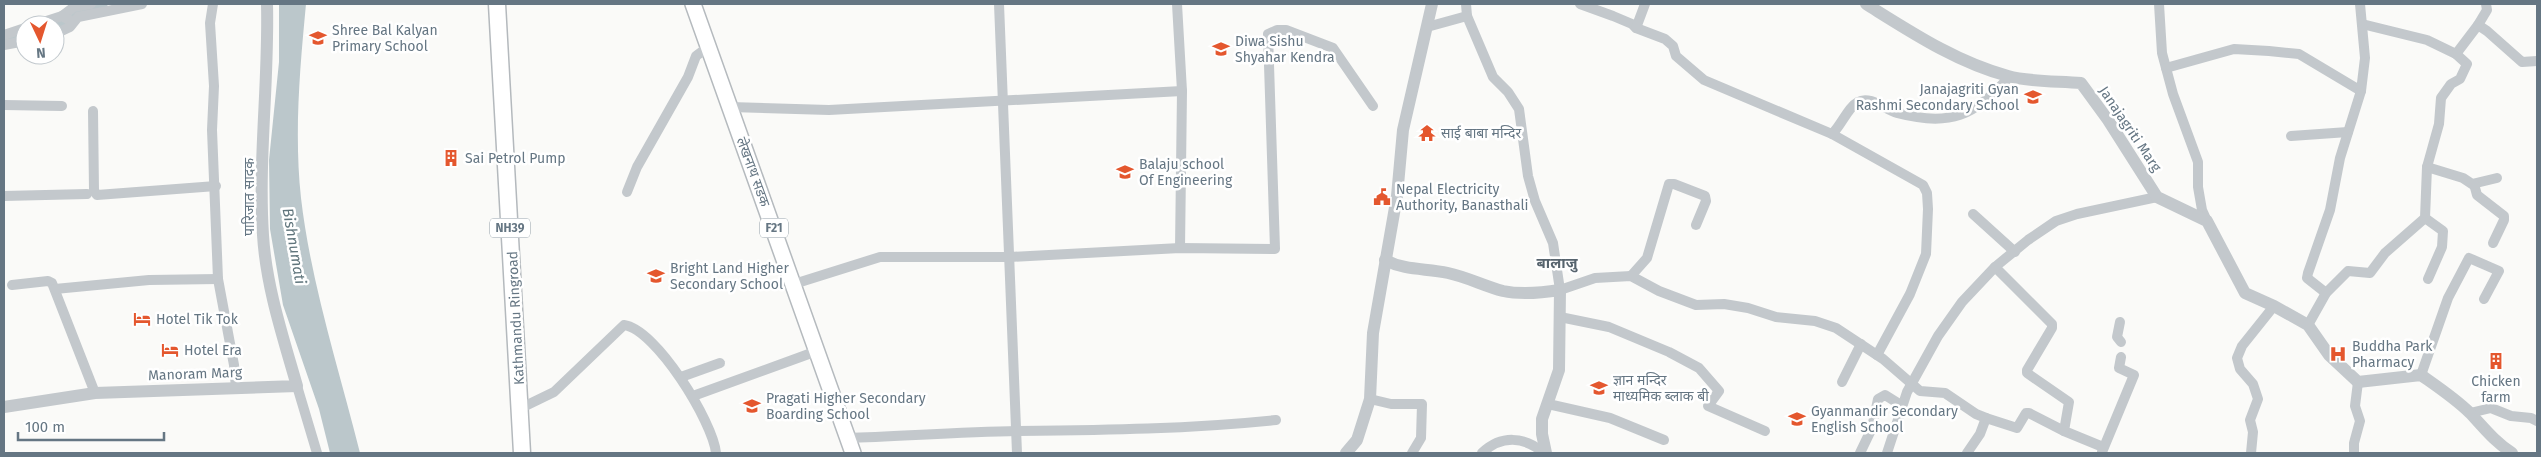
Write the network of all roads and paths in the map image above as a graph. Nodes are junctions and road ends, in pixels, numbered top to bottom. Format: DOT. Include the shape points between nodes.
graph roads {
  1 [pos="92,4"];
  2 [pos="142,4"];
  3 [pos="213,4"];
  4 [pos="267,4"];
  5 [pos="497,4"];
  6 [pos="692,4"];
  7 [pos="999,4"];
  8 [pos="1177,4"];
  9 [pos="1432,4"];
  10 [pos="1466,4"];
  11 [pos="1580,4"];
  12 [pos="1645,4"];
  13 [pos="1866,4"];
  14 [pos="2159,4"];
  15 [pos="2360,4"];
  16 [pos="2488,5"];
  17 [pos="1468,16"];
  18 [pos="67,19"];
  19 [pos="2362,24"];
  20 [pos="2478,25"];
  21 [pos="1427,27"];
  22 [pos="1636,28"];
  23 [pos="65,31"];
  24 [pos="708,47"];
  25 [pos="2456,54"];
  26 [pos="2537,61"];
  27 [pos="2166,68"];
  28 [pos="2009,77"];
  29 [pos="2361,91"];
  30 [pos="1182,92"];
  31 [pos="1002,101"];
  32 [pos="4,105"];
  33 [pos="62,106"];
  34 [pos="1373,106"];
  35 [pos="730,107"];
  36 [pos="93,111"];
  37 [pos="2348,132"];
  38 [pos="1832,134"];
  39 [pos="2291,136"];
  40 [pos="2427,167"];
  41 [pos="2497,178"];
  42 [pos="2474,184"];
  43 [pos="216,186"];
  44 [pos="628,192"];
  45 [pos="87,194"];
  46 [pos="4,196"];
  47 [pos="2157,197"];
  48 [pos="1973,214"];
  49 [pos="2425,218"];
  50 [pos="2207,221"];
  51 [pos="1696,225"];
  52 [pos="2493,243"];
  53 [pos="1180,248"];
  54 [pos="2015,252"];
  55 [pos="1010,257"];
  56 [pos="1385,260"];
  57 [pos="1995,267"];
  58 [pos="1631,276"];
  59 [pos="218,279"];
  60 [pos="2428,279"];
  61 [pos="794,284"];
  62 [pos="12,285"];
  63 [pos="55,289"];
  64 [pos="1560,290"];
  65 [pos="2326,294"];
  66 [pos="2484,299"];
  67 [pos="2274,306"];
  68 [pos="1560,317"];
  69 [pos="2120,322"];
  70 [pos="2308,324"];
  71 [pos="2121,342"];
  72 [pos="1860,344"];
  73 [pos="817,351"];
  74 [pos="1878,356"];
  75 [pos="2121,357"];
  76 [pos="720,363"];
  77 [pos="2421,375"];
  78 [pos="681,377"];
  79 [pos="1842,382"];
  80 [pos="2358,382"];
  81 [pos="1911,385"];
  82 [pos="296,386"];
  83 [pos="236,388"];
  84 [pos="95,393"];
  85 [pos="693,396"];
  86 [pos="1370,399"];
  87 [pos="1548,404"];
  88 [pos="1901,405"];
  89 [pos="4,407"];
  90 [pos="521,408"];
  91 [pos="2470,413"];
  92 [pos="1986,418"];
  93 [pos="1276,420"];
  94 [pos="2537,422"];
  95 [pos="1016,431"];
  96 [pos="1765,431"];
  97 [pos="2064,431"];
  98 [pos="847,438"];
  99 [pos="1664,440"];
  100 [pos="2102,450"];
  101 [pos="317,453"];
  102 [pos="522,453"];
  103 [pos="716,453"];
  104 [pos="852,453"];
  105 [pos="1017,453"];
  106 [pos="1346,453"];
  107 [pos="1412,453"];
  108 [pos="1482,453"];
  109 [pos="1545,453"];
  110 [pos="1860,453"];
  111 [pos="1886,453"];
  112 [pos="1967,453"];
  113 [pos="2251,453"];
  114 [pos="2354,453"];
  115 [pos="2512,453"];
  1 -- 18 [label="street" via="74,7"];
  2 -- 18 [label="street"];
  3 -- 43 [label="street" via="210,23"];
  4 -- 82 [label="street, पारिजात सादक" via="263,235 272,292"];
  5 -- 90 [label="highway, Kathmandu Ringroad / NH39"];
  6 -- 24 [label="main road, लेखनाथ सडक / F21"];
  7 -- 31 [label="street"];
  8 -- 30 [label="street"];
  9 -- 21 [label="street"];
  10 -- 17 [label="street"];
  11 -- 22 [label="street"];
  12 -- 22 [label="street"];
  13 -- 28 [label="street, Janajagriti Marg" via="1946,53"];
  14 -- 27 [label="street" via="2161,48"];
  15 -- 19 [label="street"];
  16 -- 20 [label="street"];
  17 -- 21 [label="street"];
  17 -- 64 [label="street" via="1493,78 1519,109 1528,176 1538,210 1553,243"];
  18 -- 23 [label="street"];
  19 -- 25 [label="street" via="2427,40"];
  19 -- 29 [label="street" via="2365,58"];
  20 -- 25 [label="street"];
  20 -- 26 [label="street" via="2522,62"];
  21 -- 56 [label="street" via="1403,130"];
  22 -- 38 [label="street" via="1664,39 1673,46 1676,56 1704,80"];
  24 -- 35 [label="main road, लेखनाथ सडक / F21"];
  24 -- 44 [label="street" via="696,56 688,77 637,167"];
  25 -- 40 [label="street" via="2467,64 2466,68 2442,98 2439,124"];
  27 -- 29 [label="street" via="2234,48 2299,54"];
  27 -- 50 [label="street" via="2198,162 2198,187"];
  28 -- 38 [label="street" via="1977,107 1955,117 1942,119 1897,113 1867,100 1858,101"];
  28 -- 47 [label="street, Janajagriti Marg" via="2080,83"];
  29 -- 37 [label="street"];
  30 -- 31 [label="street"];
  30 -- 53 [label="street"];
  31 -- 35 [label="street" via="829,110"];
  31 -- 55 [label="street"];
  32 -- 33 [label="street"];
  34 -- 53 [label="street" via="1332,48 1286,30 1268,34 1275,249"];
  35 -- 61 [label="main road, लेखनाथ सडक / F21"];
  36 -- 43 [label="street" via="94,190 97,195"];
  37 -- 39 [label="street"];
  37 -- 65 [label="street" via="2330,210 2308,273 2308,278"];
  38 -- 74 [label="street" via="1918,181 1927,193 1926,254 1910,294"];
  40 -- 42 [label="street"];
  40 -- 49 [label="street"];
  41 -- 42 [label="street"];
  42 -- 52 [label="street" via="2477,195 2504,216"];
  43 -- 59 [label="street"];
  45 -- 46 [label="street"];
  47 -- 50 [label="street"];
  47 -- 54 [label="street" via="2056,221"];
  48 -- 54 [label="street"];
  49 -- 60 [label="street" via="2443,230 2442,247"];
  49 -- 65 [label="street" via="2385,253 2370,273 2348,271"];
  50 -- 67 [label="street" via="2245,293"];
  51 -- 58 [label="street" via="1705,196 1669,184 1647,258"];
  53 -- 55 [label="street"];
  54 -- 57 [label="street"];
  55 -- 61 [label="street" via="880,257"];
  55 -- 95 [label="street"];
  56 -- 64 [label="street" via="1400,268 1451,273 1502,291 1529,294"];
  56 -- 86 [label="street" via="1373,333"];
  57 -- 81 [label="street" via="1957,309"];
  57 -- 97 [label="street" via="2052,324 2027,370 2028,374 2069,402"];
  58 -- 64 [label="street" via="1596,278"];
  58 -- 72 [label="street" via="1696,305 1724,304 1815,321 1836,328"];
  59 -- 63 [label="street" via="149,280"];
  59 -- 83 [label="street"];
  61 -- 73 [label="main road, लेखनाथ सडक / F21"];
  62 -- 63 [label="street" via="48,281"];
  63 -- 84 [label="street"];
  64 -- 68 [label="street"];
  65 -- 70 [label="street"];
  66 -- 77 [label="street" via="2499,272 2469,258 2448,298"];
  67 -- 70 [label="street"];
  67 -- 113 [label="street" via="2242,346 2237,358 2240,369 2253,384 2258,400 2250,420 2253,432"];
  68 -- 87 [label="street" via="1559,370"];
  68 -- 96 [label="street" via="1609,327 1699,368 1719,391 1708,406"];
  69 -- 71 [label="street" via="2117,337"];
  70 -- 80 [label="street" via="2329,355"];
  72 -- 74 [label="street"];
  72 -- 79 [label="street"];
  73 -- 85 [label="street"];
  73 -- 98 [label="main road, लेखनाथ सडक / F21"];
  74 -- 81 [label="street"];
  75 -- 100 [label="street" via="2119,368 2134,375"];
  76 -- 78 [label="street"];
  77 -- 80 [label="street"];
  77 -- 91 [label="street"];
  78 -- 85 [label="street"];
  78 -- 90 [label="street" via="643,336 624,325 554,392"];
  80 -- 114 [label="street" via="2355,406 2360,421"];
  81 -- 88 [label="street"];
  81 -- 92 [label="street" via="1920,391 1945,393"];
  82 -- 83 [label="street, Manoram Marg"];
  82 -- 101 [label="street"];
  83 -- 84 [label="street, Manoram Marg"];
  84 -- 89 [label="street, Manoram Marg"];
  85 -- 103 [label="street"];
  86 -- 106 [label="street" via="1357,440"];
  86 -- 107 [label="street" via="1391,404 1422,404 1421,438"];
  87 -- 99 [label="street" via="1610,418"];
  87 -- 109 [label="street" via="1542,419"];
  88 -- 110 [label="street" via="1885,395 1878,399 1868,439"];
  88 -- 111 [label="street"];
  90 -- 102 [label="highway, Kathmandu Ringroad / NH39"];
  91 -- 94 [label="street" via="2491,408"];
  91 -- 115 [label="street" via="2494,441"];
  92 -- 97 [label="street" via="2017,428 2029,412"];
  92 -- 112 [label="street"];
  93 -- 95 [label="street" via="1149,430"];
  95 -- 98 [label="street"];
  95 -- 105 [label="street"];
  97 -- 100 [label="street"];
  98 -- 104 [label="main road, लेखनाथ सडक / F21"];
  108 -- 109 [label="street" via="1492,444 1508,438 1534,444"];
}
